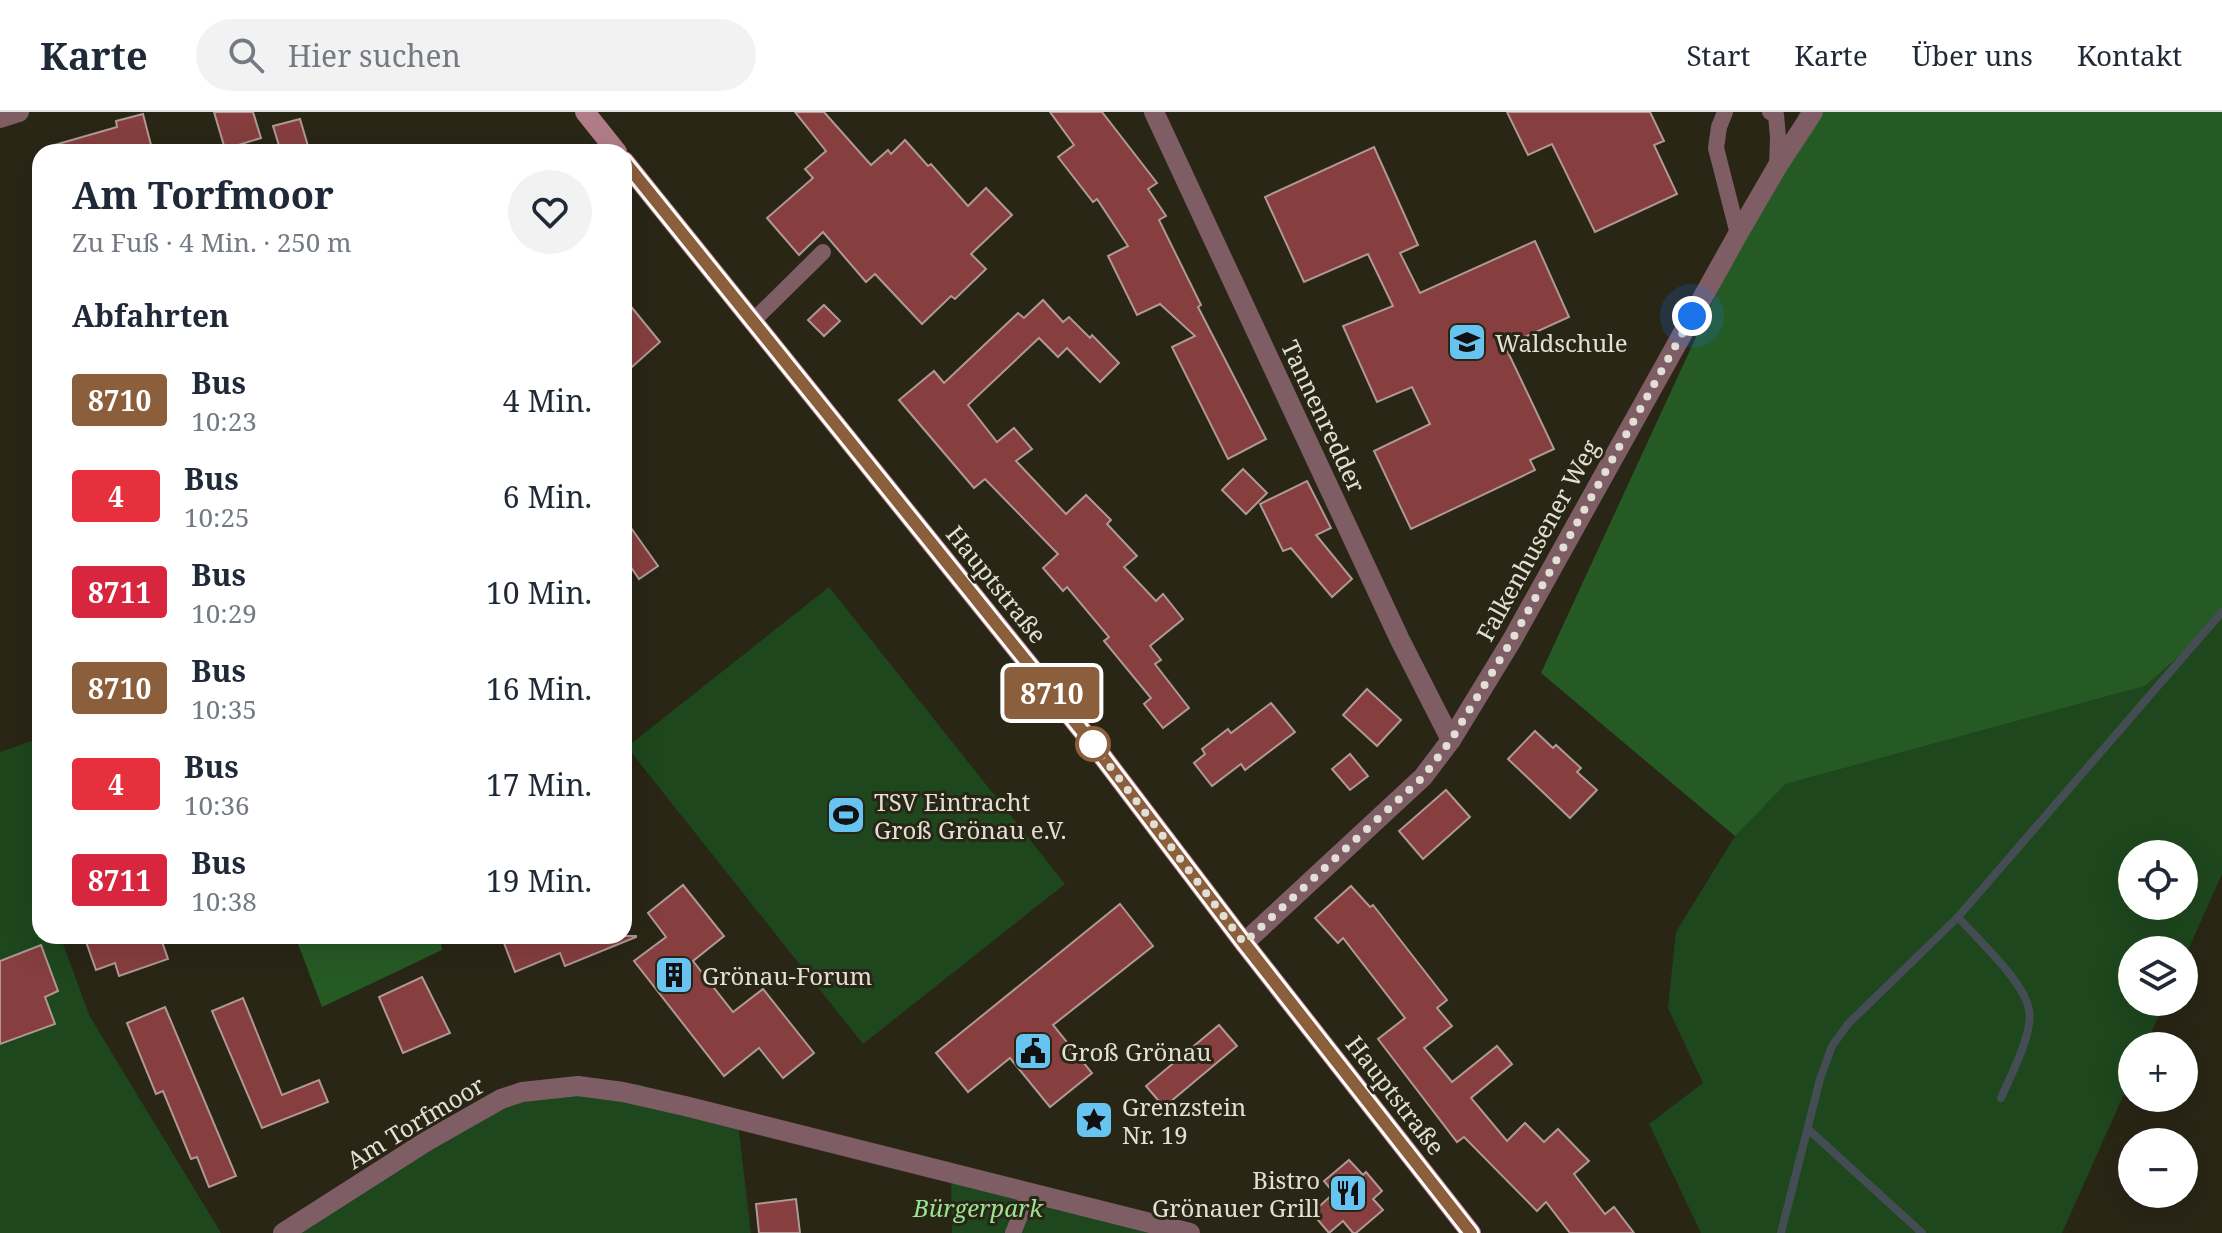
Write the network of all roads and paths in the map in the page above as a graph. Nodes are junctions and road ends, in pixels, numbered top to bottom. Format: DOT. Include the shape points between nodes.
graph roads {
  1 [pos="19,112"];
  2 [pos="585,112"];
  3 [pos="1154,112"];
  4 [pos="1725,112"];
  5 [pos="1770,112"];
  6 [pos="1813,112"];
  7 [pos="0,118"];
  8 [pos="611,144"];
  9 [pos="1777,167"];
  10 [pos="632,171"];
  11 [pos="1738,234"];
  12 [pos="823,252"];
  13 [pos="753,321"];
  14 [pos="1451,740"];
  15 [pos="1244,943"];
  16 [pos="1029,1194"];
  17 [pos="283,1233"];
  18 [pos="1013,1233"];
  19 [pos="1190,1233"];
  20 [pos="1471,1233"];
  1 -- 7 [label="street"];
  2 -- 8 [label="main road"];
  3 -- 14 [label="street, Tannenredder"];
  4 -- 11 [label="lane" via="1716,148"];
  5 -- 9 [label="lane" via="1776,115"];
  6 -- 9 [label="street, Falkenhusener Weg"];
  9 -- 11 [label="street, Falkenhusener Weg"];
  10 -- 13 [label="main road, Hauptstraße"];
  11 -- 14 [label="street, Falkenhusener Weg"];
  12 -- 13 [label="lane"];
  13 -- 15 [label="main road, Hauptstraße" via="1096,748"];
  14 -- 15 [label="street, Falkenhusener Weg" via="1423,777"];
  15 -- 20 [label="main road, Hauptstraße"];
  16 -- 17 [label="street, Am Torfmoor" via="648,1097 578,1086 501,1099"];
  16 -- 18 [label="lane"];
  16 -- 19 [label="street, Am Torfmoor"];
}
